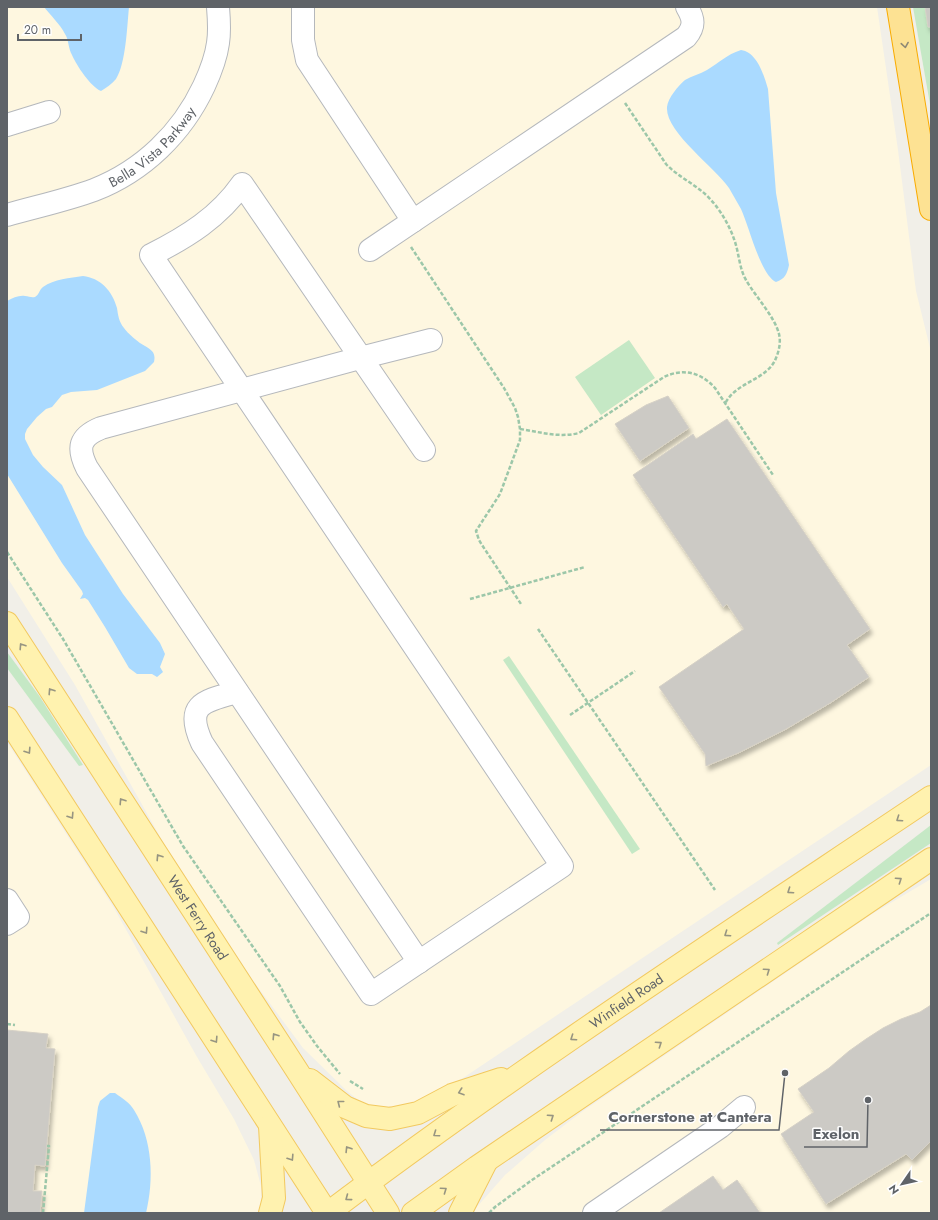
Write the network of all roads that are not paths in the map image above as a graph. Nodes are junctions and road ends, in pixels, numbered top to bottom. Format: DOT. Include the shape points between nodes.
graph roads {
  1 [pos="218,7"];
  2 [pos="303,7"];
  3 [pos="688,7"];
  4 [pos="898,7"];
  5 [pos="49,112"];
  6 [pos="7,125"];
  7 [pos="931,209"];
  8 [pos="7,215"];
  9 [pos="407,225"];
  10 [pos="370,250"];
  11 [pos="431,340"];
  12 [pos="360,358"];
  13 [pos="242,391"];
  14 [pos="424,450"];
  15 [pos="7,623"];
  16 [pos="237,692"];
  17 [pos="7,718"];
  18 [pos="931,797"];
  19 [pos="931,859"];
  20 [pos="7,900"];
  21 [pos="7,924"];
  22 [pos="419,962"];
  23 [pos="296,1069"];
  24 [pos="525,1070"];
  25 [pos="744,1107"];
  26 [pos="270,1125"];
  27 [pos="487,1160"];
  28 [pos="369,1182"];
  29 [pos="270,1213"];
  30 [pos="327,1213"];
  31 [pos="388,1213"];
  32 [pos="413,1213"];
  33 [pos="460,1213"];
  34 [pos="594,1213"];
  1 -- 8 [label="street, Bella Vista Parkway" via="218,44 214,62 196,103 165,143 139,166 94,190"];
  2 -- 9 [label="street" via="303,40 307,60"];
  3 -- 9 [label="street" via="693,25 686,37"];
  4 -- 7 [label="highway, one-way"];
  5 -- 6 [label="street"];
  9 -- 10 [label="street"];
  11 -- 12 [label="street"];
  12 -- 13 [label="street"];
  12 -- 13 [label="street" via="242,184 231,199 201,227 152,255"];
  12 -- 14 [label="street"];
  13 -- 16 [label="street" via="101,428 85,438 80,451 87,468"];
  13 -- 22 [label="street" via="562,866"];
  23 -- 15 [label="main road, West Ferry Road, one-way"];
  16 -- 22 [label="street"];
  16 -- 22 [label="street" via="200,706 194,721 202,743 371,994"];
  17 -- 26 [label="main road, one-way"];
  18 -- 24 [label="main road, Winfield Road, one-way"];
  27 -- 19 [label="main road, one-way"];
  20 -- 21 [label="street" via="18,917"];
  24 -- 23 [label="main road, one-way" via="452,1095 418,1113 390,1118 366,1116 345,1107"];
  28 -- 23 [label="main road, West Ferry Road, one-way"];
  24 -- 28 [label="main road, Winfield Road, one-way"];
  25 -- 34 [label="street" via="720,1127"];
  26 -- 29 [label="main road" via="274,1198"];
  26 -- 30 [label="main road, one-way"];
  32 -- 27 [label="main road, one-way"];
  27 -- 33 [label="main road"];
  28 -- 30 [label="main road, Winfield Road, one-way"];
  28 -- 31 [label="main road, West Ferry Road"];
}
